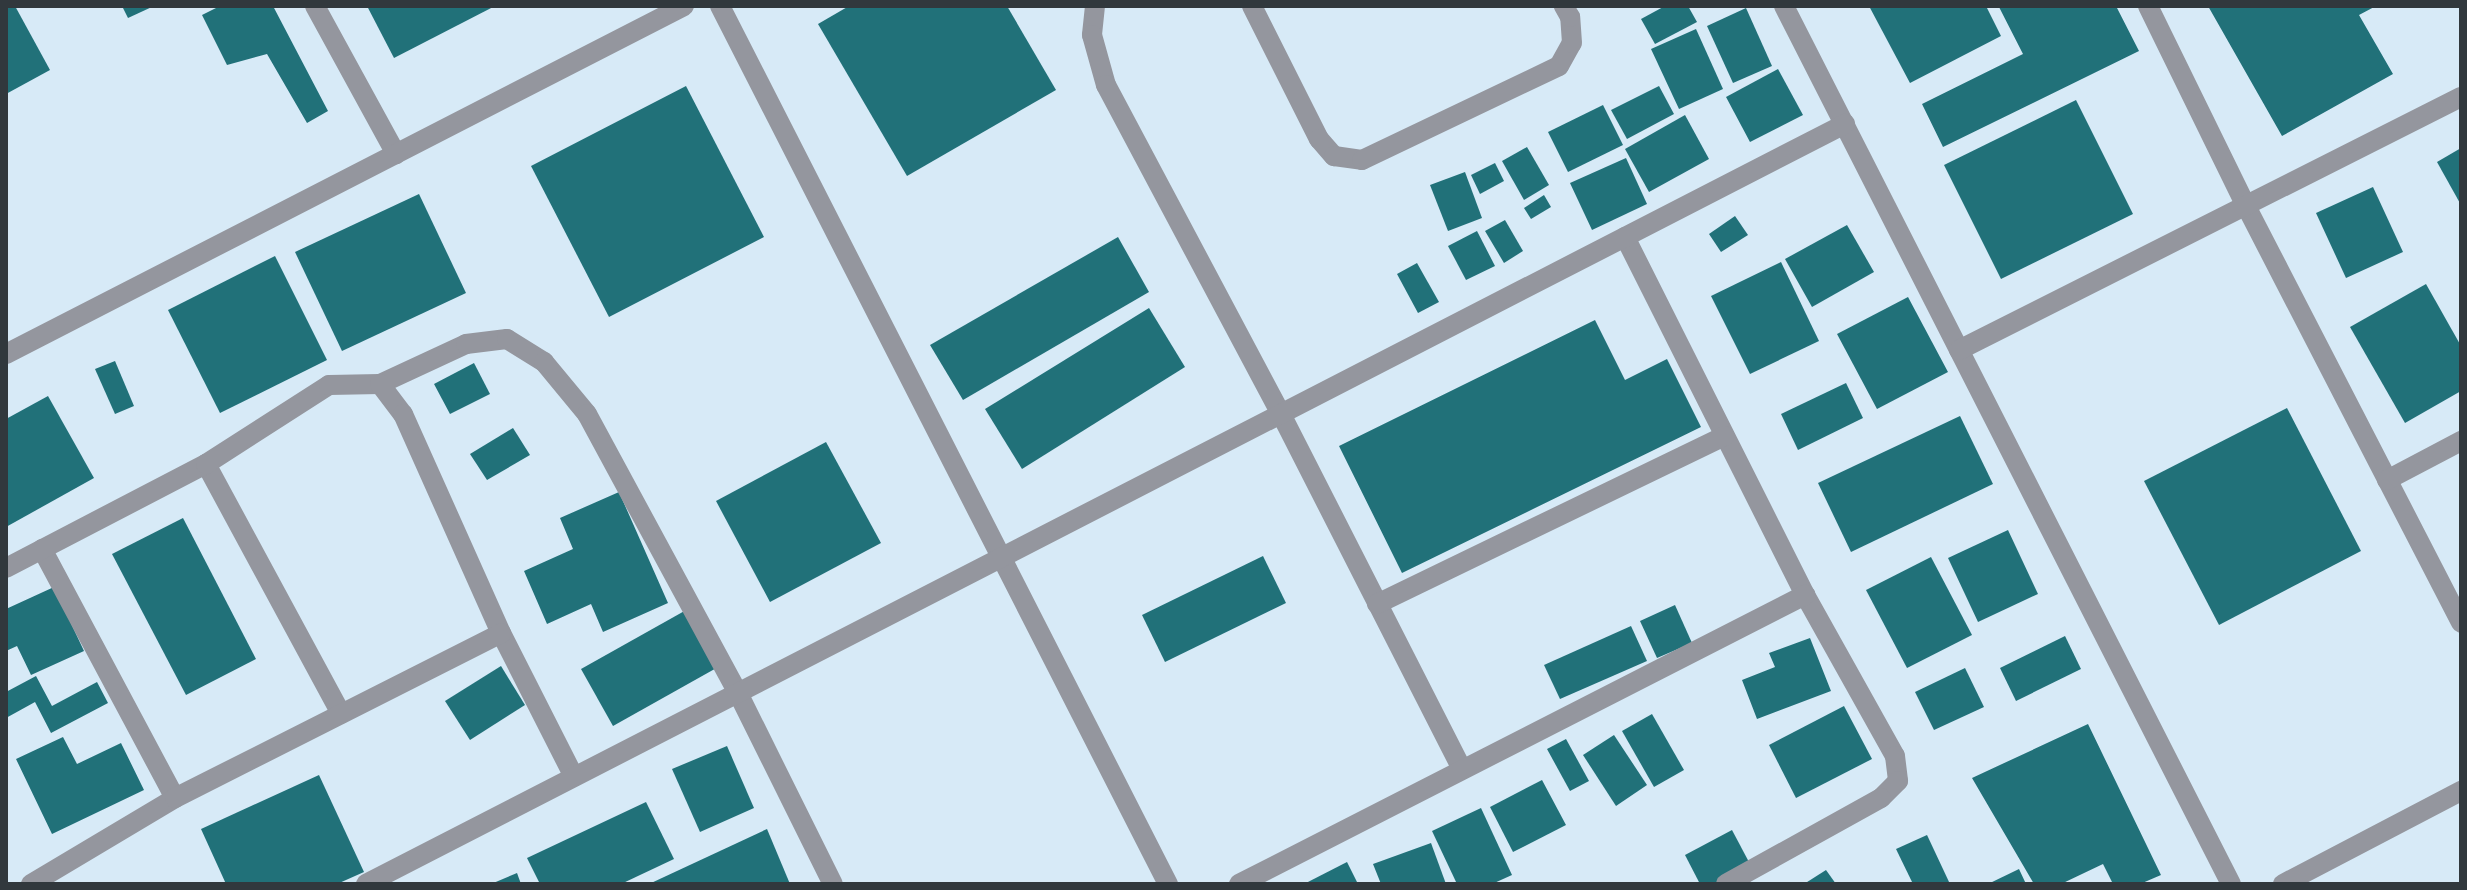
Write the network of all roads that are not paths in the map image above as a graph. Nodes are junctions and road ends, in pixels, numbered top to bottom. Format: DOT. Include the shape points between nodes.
graph roads {
  1 [pos="315,6"];
  2 [pos="684,6"];
  3 [pos="720,6"];
  4 [pos="1095,6"];
  5 [pos="1252,6"];
  6 [pos="1564,6"];
  7 [pos="1784,6"];
  8 [pos="2148,6"];
  9 [pos="2461,97"];
  10 [pos="1845,124"];
  11 [pos="396,154"];
  12 [pos="2246,206"];
  13 [pos="1625,237"];
  14 [pos="1959,350"];
  15 [pos="6,354"];
  16 [pos="380,384"];
  17 [pos="1281,414"];
  18 [pos="1725,436"];
  19 [pos="2461,441"];
  20 [pos="206,464"];
  21 [pos="2387,480"];
  22 [pos="42,549"];
  23 [pos="1001,558"];
  24 [pos="6,568"];
  25 [pos="1805,595"];
  26 [pos="1377,604"];
  27 [pos="2461,623"];
  28 [pos="501,633"];
  29 [pos="738,693"];
  30 [pos="341,714"];
  31 [pos="1462,770"];
  32 [pos="574,777"];
  33 [pos="2461,791"];
  34 [pos="175,798"];
  35 [pos="31,884"];
  36 [pos="366,884"];
  37 [pos="833,884"];
  38 [pos="1168,884"];
  39 [pos="1239,884"];
  40 [pos="1726,884"];
  41 [pos="2231,884"];
  42 [pos="2283,884"];
  1 -- 11 [label="street"];
  2 -- 11 [label="street"];
  3 -- 23 [label="street"];
  4 -- 17 [label="street" via="1092,35 1106,85"];
  5 -- 6 [label="street" via="1319,139 1334,156 1362,160 1559,66 1572,43"];
  7 -- 10 [label="street"];
  8 -- 12 [label="street"];
  9 -- 12 [label="street"];
  10 -- 13 [label="street"];
  10 -- 14 [label="street"];
  11 -- 15 [label="street"];
  12 -- 14 [label="street"];
  12 -- 21 [label="street"];
  13 -- 17 [label="street"];
  13 -- 18 [label="street"];
  14 -- 41 [label="street"];
  16 -- 20 [label="street" via="329,385"];
  16 -- 28 [label="street" via="403,414"];
  16 -- 29 [label="street" via="466,344 494,340 507,339 544,362 587,414"];
  17 -- 23 [label="street"];
  17 -- 26 [label="street"];
  18 -- 25 [label="street"];
  18 -- 26 [label="street"];
  19 -- 21 [label="street"];
  20 -- 22 [label="street"];
  20 -- 30 [label="street"];
  21 -- 27 [label="street"];
  22 -- 24 [label="street"];
  22 -- 34 [label="street"];
  23 -- 29 [label="street"];
  23 -- 38 [label="street"];
  25 -- 31 [label="street"];
  25 -- 40 [label="street" via="1895,756 1898,781 1881,798"];
  26 -- 31 [label="street"];
  28 -- 30 [label="street"];
  28 -- 32 [label="street"];
  29 -- 32 [label="street"];
  29 -- 37 [label="street"];
  30 -- 34 [label="street"];
  31 -- 39 [label="street"];
  32 -- 36 [label="street"];
  33 -- 42 [label="street"];
  34 -- 35 [label="street"];
}
